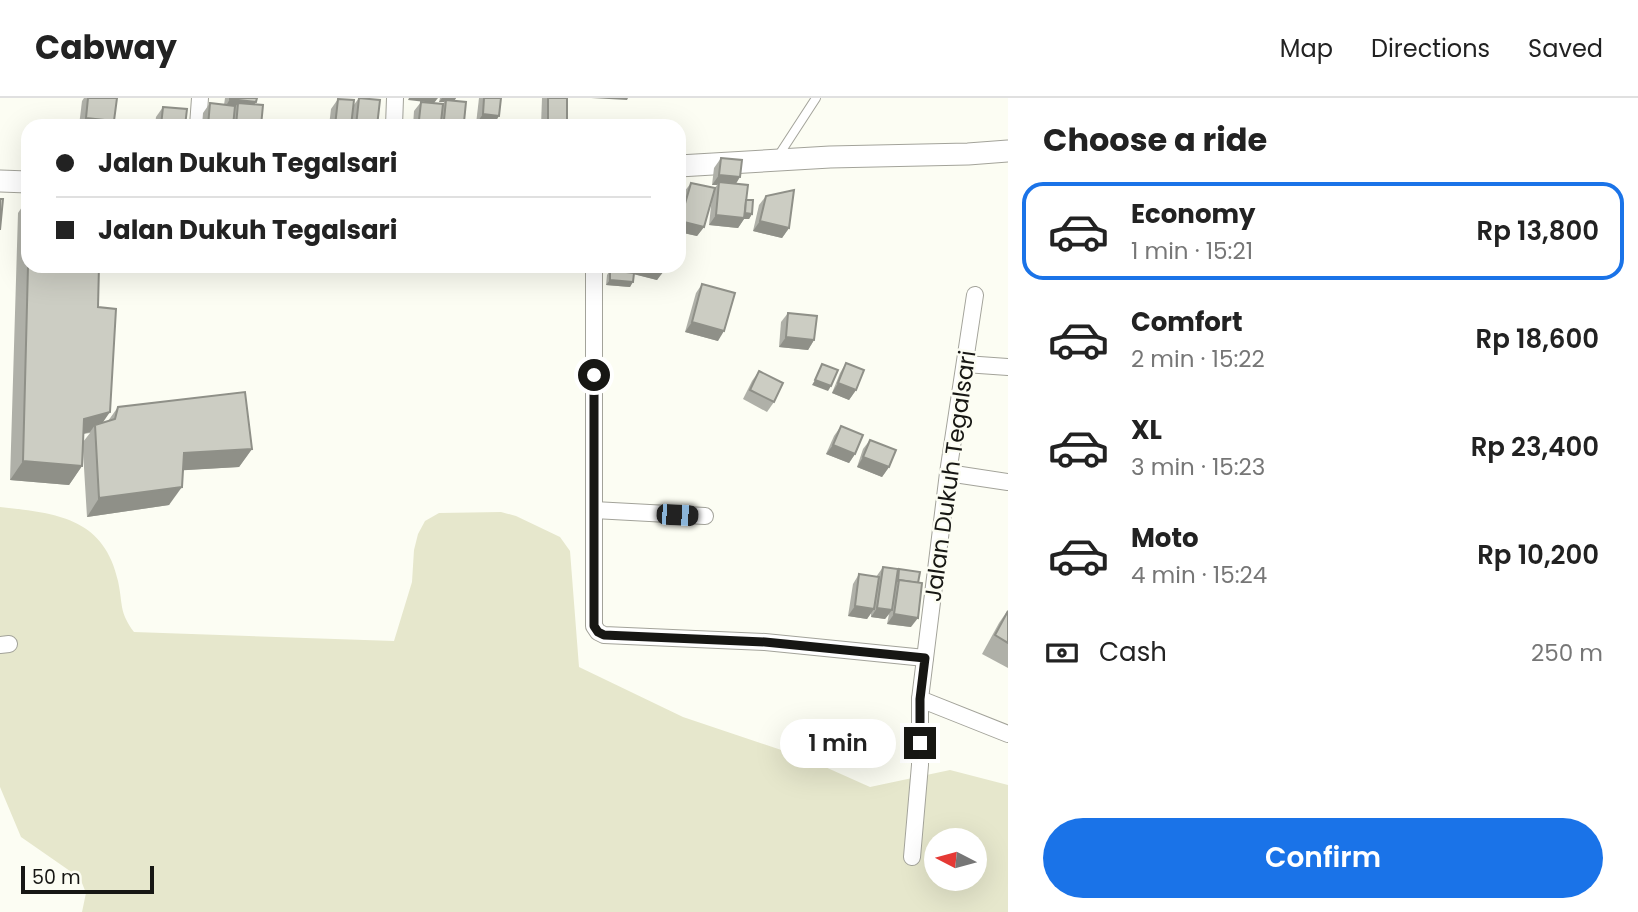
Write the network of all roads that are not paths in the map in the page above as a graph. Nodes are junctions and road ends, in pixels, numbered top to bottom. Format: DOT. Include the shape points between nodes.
graph roads {
  1 [pos="201,98"];
  2 [pos="396,98"];
  3 [pos="816,98"];
  4 [pos="199,119"];
  5 [pos="394,119"];
  6 [pos="1008,150"];
  7 [pos="776,160"];
  8 [pos="686,166"];
  9 [pos="0,181"];
  10 [pos="21,182"];
  11 [pos="594,273"];
  12 [pos="975,295"];
  13 [pos="965,364"];
  14 [pos="1008,368"];
  15 [pos="948,473"];
  16 [pos="1008,482"];
  17 [pos="594,510"];
  18 [pos="705,516"];
  19 [pos="925,658"];
  20 [pos="920,699"];
  21 [pos="1008,734"];
  22 [pos="912,857"];
  1 -- 4 [label="street"];
  2 -- 5 [label="street"];
  3 -- 7 [label="lane"];
  6 -- 7 [label="main road"];
  7 -- 8 [label="main road"];
  9 -- 10 [label="main road"];
  11 -- 17 [label="street"];
  12 -- 13 [label="street, Jalan Dukuh Tegalsari"];
  13 -- 14 [label="street"];
  13 -- 15 [label="street, Jalan Dukuh Tegalsari"];
  15 -- 16 [label="street"];
  15 -- 19 [label="street, Jalan Dukuh Tegalsari"];
  17 -- 18 [label="street"];
  17 -- 19 [label="street" via="594,626 600,634 765,642"];
  19 -- 20 [label="street, Jalan Dukuh Tegalsari"];
  20 -- 21 [label="street"];
  20 -- 22 [label="street, Jalan Dukuh Tegalsari"];
}
